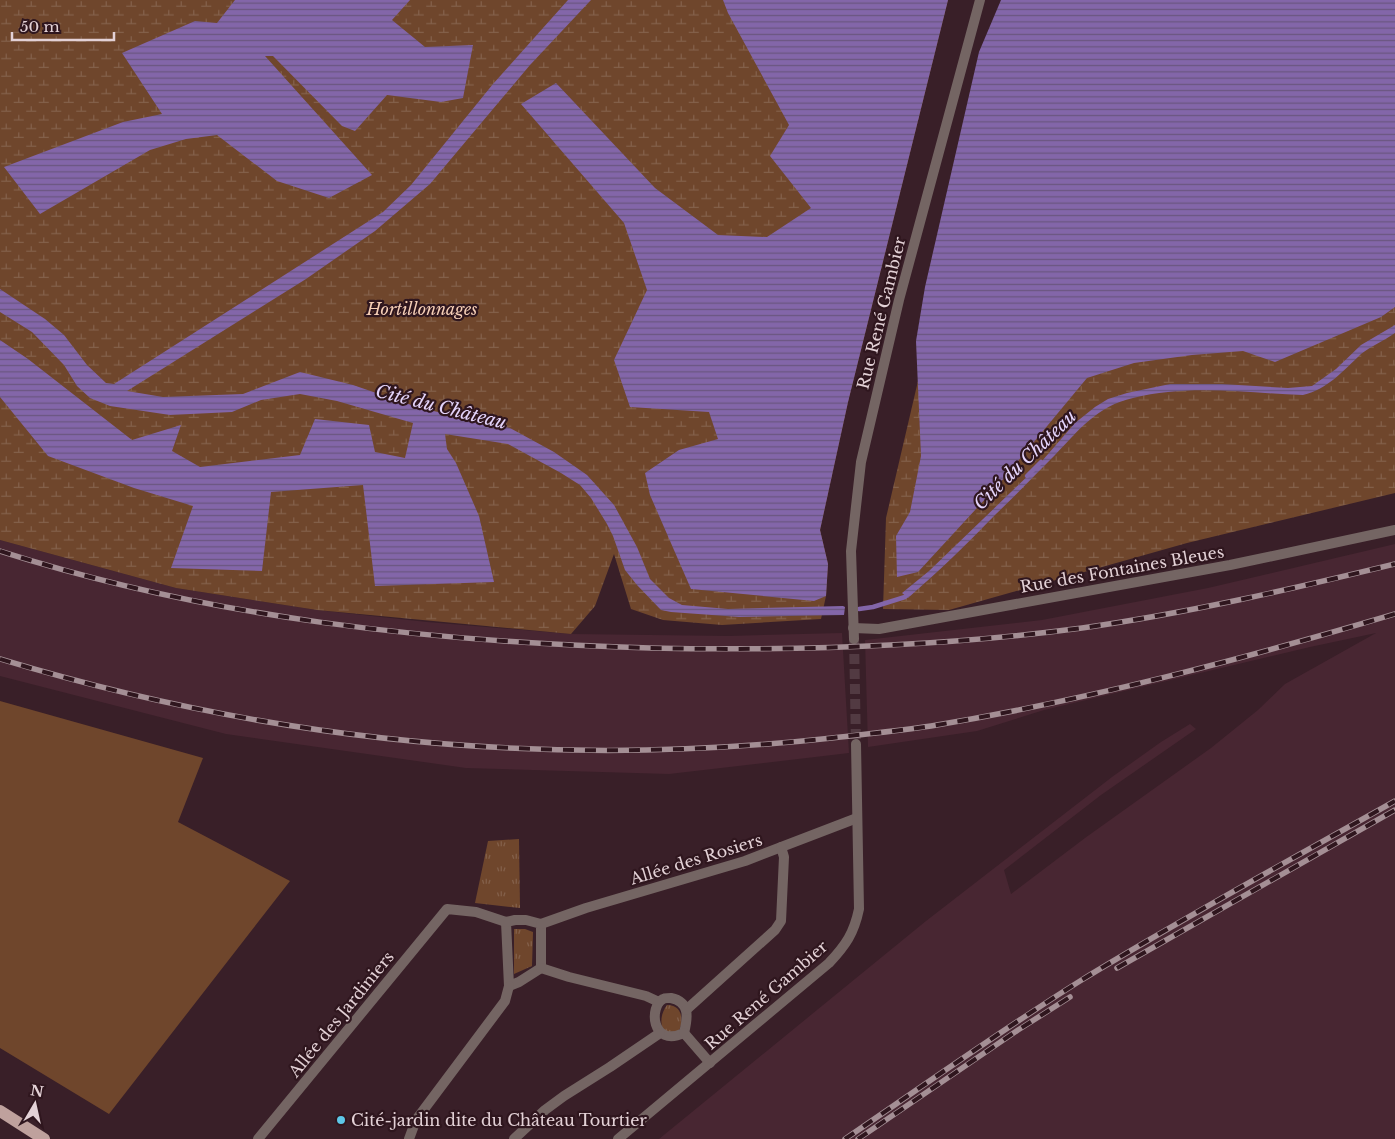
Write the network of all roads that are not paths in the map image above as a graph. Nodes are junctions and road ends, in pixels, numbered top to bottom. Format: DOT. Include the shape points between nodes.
graph roads {
  1 [pos="980,0"];
  2 [pos="1395,530"];
  3 [pos="853,628"];
  4 [pos="854,639"];
  5 [pos="856,744"];
  6 [pos="857,818"];
  7 [pos="781,847"];
  8 [pos="506,922"];
  9 [pos="541,924"];
  10 [pos="541,968"];
  11 [pos="509,986"];
  12 [pos="659,1002"];
  13 [pos="686,1010"];
  14 [pos="660,1033"];
  15 [pos="684,1033"];
  16 [pos="710,1063"];
  17 [pos="0,1111"];
  18 [pos="44,1139"];
  19 [pos="258,1139"];
  20 [pos="409,1139"];
  21 [pos="514,1139"];
  22 [pos="618,1139"];
  1 -- 3 [label="street, Rue René Gambier" via="899,300 861,462 851,551"];
  2 -- 3 [label="street, Rue des Fontaines Bleues" via="1230,565 879,629"];
  3 -- 4 [label="street, Rue René Gambier"];
  5 -- 6 [label="street, Rue René Gambier"];
  6 -- 7 [label="street, Allée des Rosiers"];
  6 -- 16 [label="street, Rue René Gambier" via="859,909 856,925 845,946"];
  7 -- 9 [label="street, Allée des Rosiers"];
  7 -- 13 [label="street" via="784,857 781,922"];
  8 -- 9 [label="street" via="526,920"];
  8 -- 11 [label="street"];
  8 -- 19 [label="street, Allée des Jardiniers" via="476,912 447,909"];
  9 -- 10 [label="street"];
  10 -- 11 [label="street"];
  10 -- 12 [label="street"];
  11 -- 20 [label="street" via="505,1002 416,1120"];
  12 -- 13 [label="street" via="671,998 679,1000"];
  12 -- 14 [label="street" via="656,1025"];
  13 -- 15 [label="street"];
  14 -- 15 [label="street" via="667,1037"];
  14 -- 21 [label="street" via="564,1096"];
  15 -- 16 [label="street"];
  16 -- 22 [label="street, Rue René Gambier"];
  17 -- 18 [label="main road"];
}
